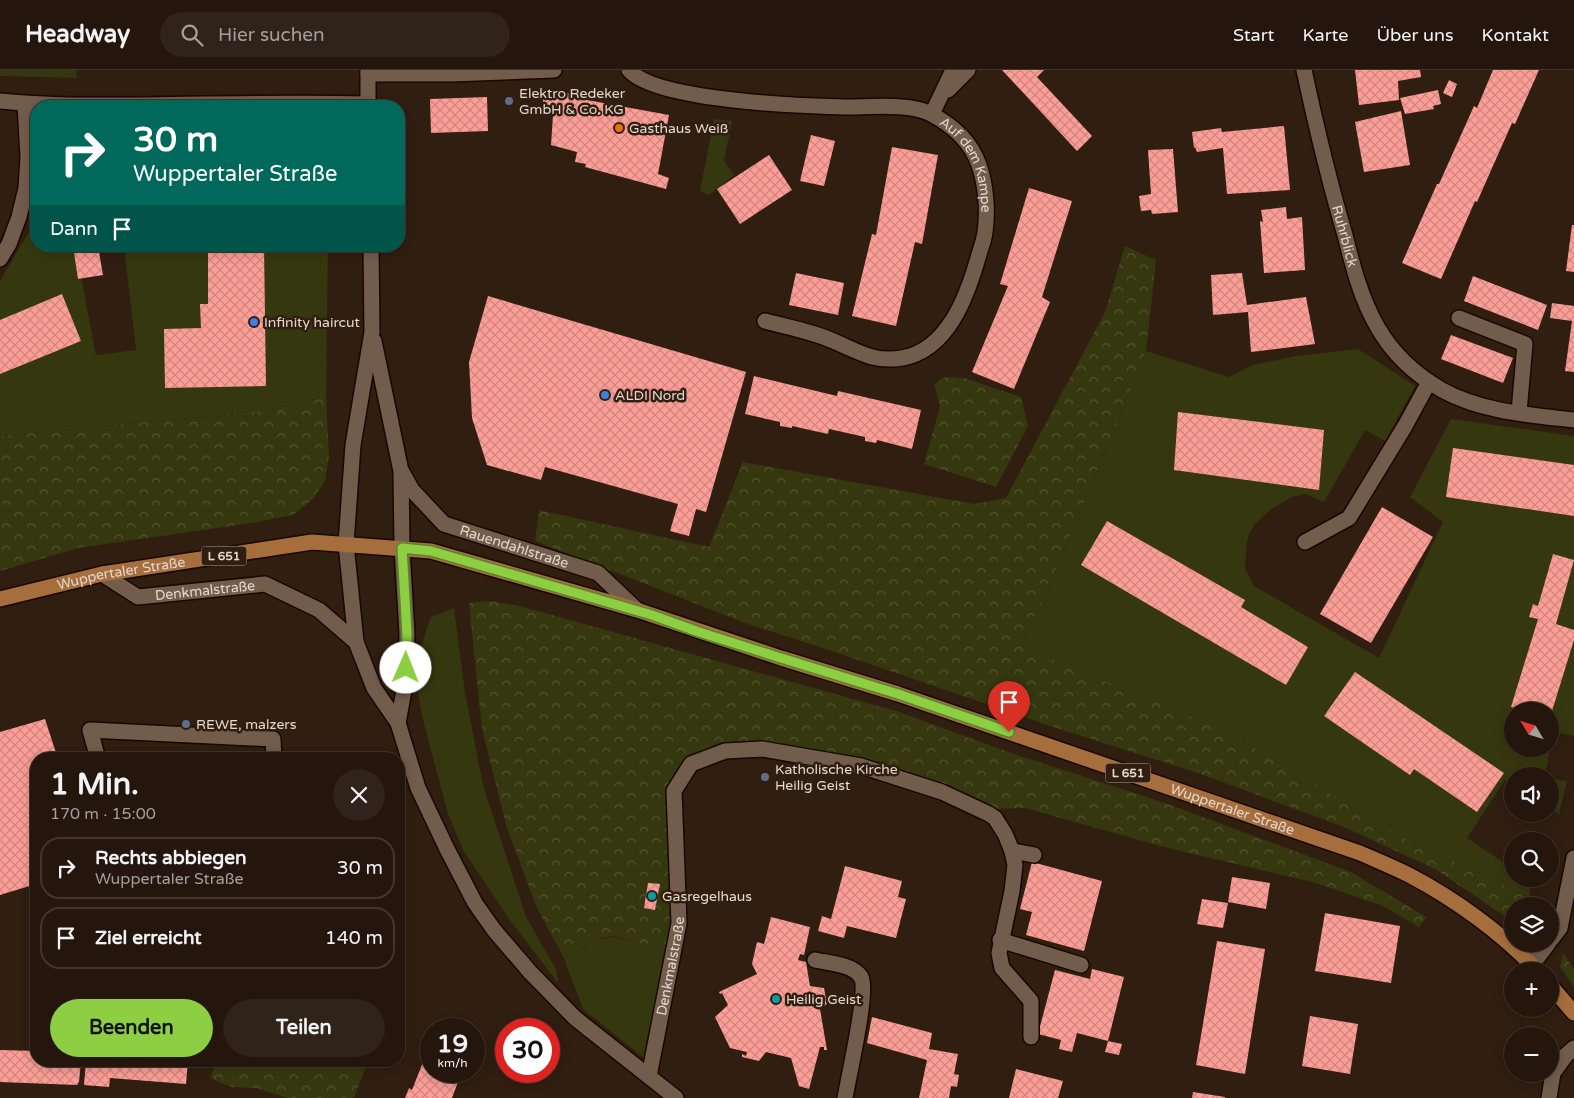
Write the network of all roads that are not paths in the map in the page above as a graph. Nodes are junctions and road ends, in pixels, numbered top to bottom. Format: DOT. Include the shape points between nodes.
graph roads {
  1 [pos="554,70"];
  2 [pos="629,70"];
  3 [pos="953,70"];
  4 [pos="968,70"];
  5 [pos="1304,70"];
  6 [pos="368,72"];
  7 [pos="941,97"];
  8 [pos="368,100"];
  9 [pos="0,101"];
  10 [pos="25,104"];
  11 [pos="30,104"];
  12 [pos="932,114"];
  13 [pos="371,252"];
  14 [pos="0,259"];
  15 [pos="1459,318"];
  16 [pos="765,321"];
  17 [pos="372,332"];
  18 [pos="1428,382"];
  19 [pos="1519,412"];
  20 [pos="1574,420"];
  21 [pos="401,471"];
  22 [pos="1305,542"];
  23 [pos="346,544"];
  24 [pos="402,548"];
  25 [pos="102,574"];
  26 [pos="0,599"];
  27 [pos="637,610"];
  28 [pos="356,642"];
  29 [pos="398,723"];
  30 [pos="96,752"];
  31 [pos="274,752"];
  32 [pos="1012,851"];
  33 [pos="1034,855"];
  34 [pos="1574,858"];
  35 [pos="1559,929"];
  36 [pos="1000,940"];
  37 [pos="815,960"];
  38 [pos="1527,962"];
  39 [pos="1080,965"];
  40 [pos="1559,996"];
  41 [pos="1574,1013"];
  42 [pos="1031,1037"];
  43 [pos="1574,1048"];
  44 [pos="649,1076"];
  45 [pos="676,1098"];
  46 [pos="845,1098"];
  47 [pos="1549,1098"];
  1 -- 6 [label="street" via="443,74"];
  2 -- 12 [label="street, Auf dem Kampe" via="645,82 695,95 770,104 903,107"];
  3 -- 7 [label="street"];
  4 -- 7 [label="street"];
  5 -- 18 [label="street, Ruhrblick" via="1331,189 1358,285 1371,316 1390,346"];
  6 -- 8 [label="street"];
  7 -- 12 [label="street"];
  9 -- 10 [label="street"];
  10 -- 11 [label="street"];
  10 -- 14 [label="street" via="26,188 19,217"];
  12 -- 16 [label="street, Auf dem Kampe" via="951,126 974,152 980,166 986,206 985,233 975,268 949,327 922,352 891,359 858,353 822,337"];
  13 -- 17 [label="street, Rauendahlstraße"];
  15 -- 19 [label="street" via="1525,344"];
  17 -- 21 [label="street, Rauendahlstraße"];
  17 -- 23 [label="street, Rauendahlstraße" via="353,445"];
  18 -- 19 [label="street, Ruhrblick" via="1486,407"];
  18 -- 22 [label="street" via="1349,518"];
  19 -- 20 [label="street, Ruhrblick"];
  21 -- 24 [label="street, Rauendahlstraße"];
  21 -- 27 [label="street, Rauendahlstraße" via="412,490 444,524 598,573"];
  23 -- 24 [label="main road, Wuppertaler Straße / L 651"];
  23 -- 25 [label="main road, Wuppertaler Straße / L 651" via="312,542"];
  23 -- 28 [label="street, Denkmalstraße"];
  24 -- 27 [label="main road, Wuppertaler Straße / L 651" via="431,551"];
  24 -- 29 [label="street, Denkmalstraße" via="407,634 405,685"];
  25 -- 26 [label="main road, Wuppertaler Straße / L 651"];
  25 -- 28 [label="street, Denkmalstraße" via="138,597 265,584 319,610"];
  27 -- 38 [label="main road, Wuppertaler Straße / L 651" via="898,694 1360,853 1408,874 1442,894 1496,933"];
  28 -- 29 [label="street, Denkmalstraße" via="374,688"];
  29 -- 44 [label="street, Denkmalstraße" via="418,788 430,814 475,903 494,930 575,1018"];
  30 -- 31 [label="street" via="90,730 273,739"];
  32 -- 33 [label="street"];
  32 -- 36 [label="street, Denkmalstraße" via="1015,865 1012,891"];
  32 -- 44 [label="street, Denkmalstraße" via="1000,825 989,814 942,792 861,766 762,749 725,751 691,764 674,791 679,922"];
  34 -- 35 [label="street"];
  36 -- 39 [label="street"];
  36 -- 42 [label="street, Denkmalstraße" via="998,953 1002,968 1031,1001"];
  37 -- 46 [label="street" via="850,968 862,977 862,1001"];
  40 -- 41 [label="main road"];
  43 -- 47 [label="street" via="1553,1074"];
  44 -- 45 [label="street, Denkmalstraße"];
}
